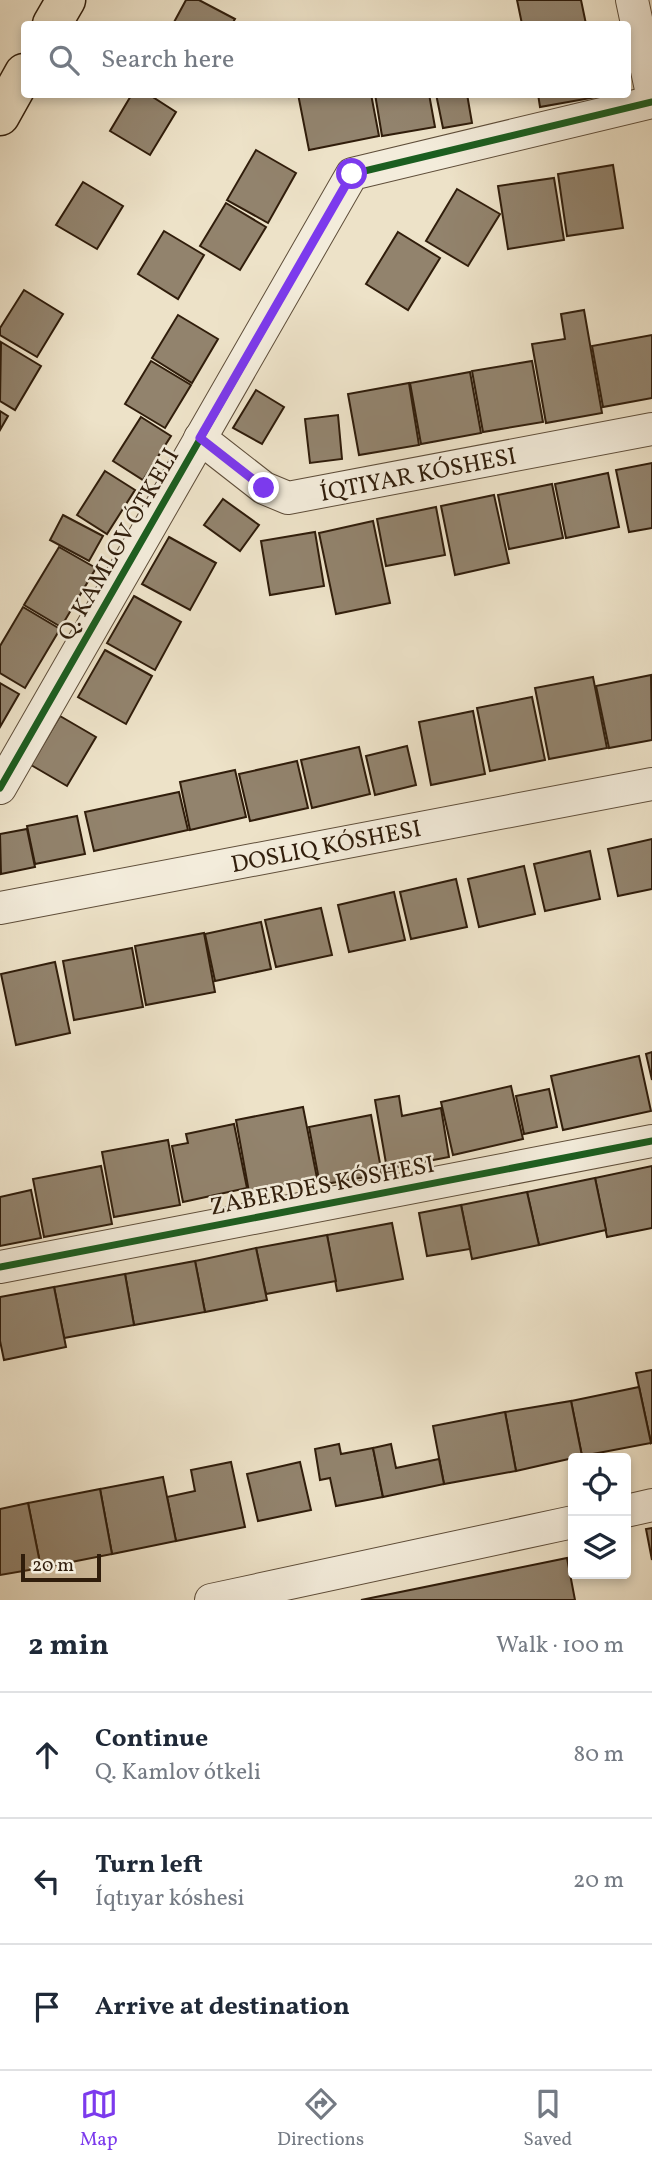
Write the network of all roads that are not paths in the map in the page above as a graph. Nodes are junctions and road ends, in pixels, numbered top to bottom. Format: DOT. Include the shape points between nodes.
graph roads {
  1 [pos="66,0"];
  2 [pos="632,0"];
  3 [pos="54,21"];
  4 [pos="21,78"];
  5 [pos="652,94"];
  6 [pos="652,102"];
  7 [pos="0,116"];
  8 [pos="652,429"];
  9 [pos="200,438"];
  10 [pos="652,784"];
  11 [pos="0,788"];
  12 [pos="0,908"];
  13 [pos="652,1141"];
  14 [pos="0,1267"];
  15 [pos="652,1505"];
  16 [pos="631,1510"];
  17 [pos="568,1523"];
  18 [pos="211,1600"];
  1 -- 3 [label="main road"];
  2 -- 5 [label="street"];
  4 -- 7 [label="main road"];
  6 -- 9 [label="street, Q. KAMLOV ÓTKELI" via="352,174"];
  8 -- 9 [label="street" via="288,498 264,488"];
  9 -- 11 [label="street, Q. KAMLOV ÓTKELI"];
  10 -- 12 [label="street"];
  13 -- 14 [label="street, ZABERDES KÓSHESI"];
  15 -- 16 [label="street"];
  17 -- 18 [label="street"];
}
